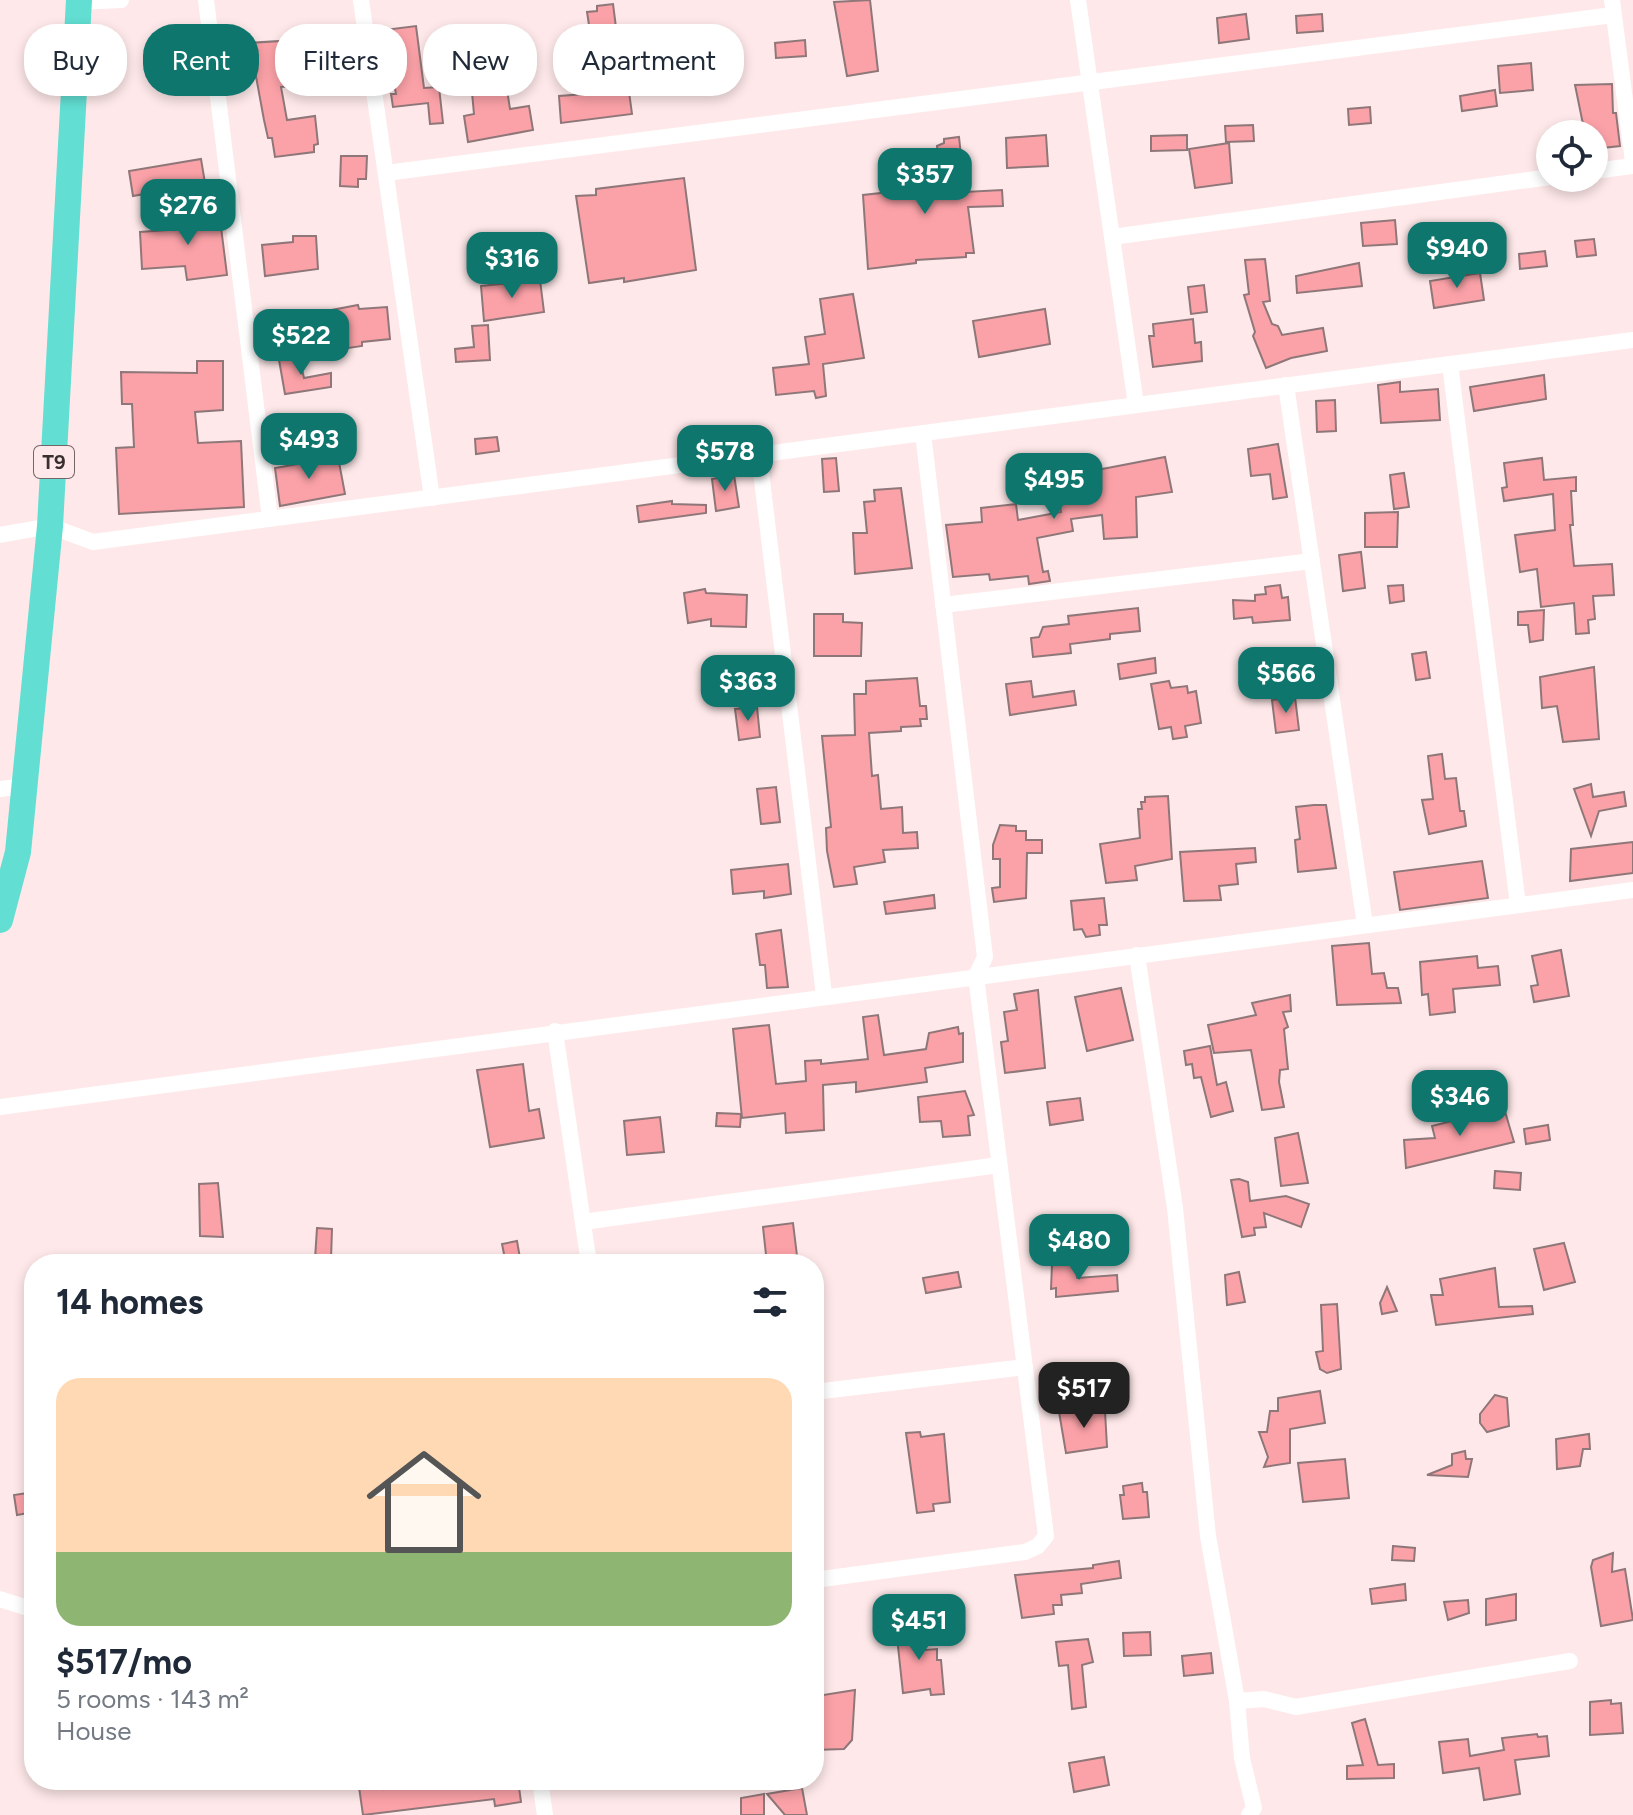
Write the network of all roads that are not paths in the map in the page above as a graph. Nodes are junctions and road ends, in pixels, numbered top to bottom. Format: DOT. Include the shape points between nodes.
graph roads {
  1 [pos="121,0"];
  2 [pos="206,0"];
  3 [pos="361,0"];
  4 [pos="1078,0"];
  5 [pos="79,1"];
  6 [pos="1612,7"];
  7 [pos="1090,83"];
  8 [pos="1633,164"];
  9 [pos="1608,168"];
  10 [pos="386,173"];
  11 [pos="1536,179"];
  12 [pos="1112,237"];
  13 [pos="1633,340"];
  14 [pos="1450,364"];
  15 [pos="1286,385"];
  16 [pos="1136,405"];
  17 [pos="923,433"];
  18 [pos="759,455"];
  19 [pos="432,498"];
  20 [pos="270,519"];
  21 [pos="50,526"];
  22 [pos="0,535"];
  23 [pos="1312,561"];
  24 [pos="943,605"];
  25 [pos="12,787"];
  26 [pos="1633,890"];
  27 [pos="1518,905"];
  28 [pos="0,920"];
  29 [pos="1365,925"];
  30 [pos="1137,955"];
  31 [pos="976,976"];
  32 [pos="824,995"];
  33 [pos="555,1031"];
  34 [pos="0,1107"];
  35 [pos="999,1165"];
  36 [pos="583,1222"];
  37 [pos="588,1254"];
  38 [pos="1025,1367"];
  39 [pos="824,1391"];
  40 [pos="824,1579"];
  41 [pos="0,1599"];
  42 [pos="24,1607"];
  43 [pos="1570,1661"];
  44 [pos="1237,1701"];
  45 [pos="541,1790"];
  46 [pos="545,1815"];
  47 [pos="1249,1815"];
  1 -- 5 [label="street"];
  2 -- 20 [label="street"];
  3 -- 10 [label="street"];
  4 -- 7 [label="street"];
  5 -- 21 [label="highway, T9"];
  6 -- 7 [label="street"];
  6 -- 8 [label="street"];
  7 -- 10 [label="street"];
  7 -- 12 [label="street"];
  8 -- 9 [label="street"];
  10 -- 19 [label="street"];
  11 -- 12 [label="street"];
  12 -- 16 [label="street"];
  13 -- 14 [label="street"];
  14 -- 15 [label="street"];
  14 -- 27 [label="street"];
  15 -- 16 [label="street"];
  15 -- 23 [label="street"];
  16 -- 17 [label="street"];
  17 -- 18 [label="street"];
  17 -- 24 [label="street"];
  18 -- 19 [label="street"];
  18 -- 32 [label="street"];
  19 -- 20 [label="street"];
  20 -- 21 [label="street" via="93,542"];
  21 -- 22 [label="street"];
  21 -- 25 [label="highway, T9"];
  23 -- 24 [label="street"];
  23 -- 29 [label="street"];
  24 -- 31 [label="street" via="985,957"];
  25 -- 28 [label="highway, T9" via="18,852"];
  26 -- 27 [label="street"];
  27 -- 29 [label="street"];
  29 -- 30 [label="street"];
  30 -- 31 [label="street"];
  30 -- 44 [label="street" via="1175,1208 1208,1536"];
  31 -- 32 [label="street"];
  31 -- 35 [label="street"];
  32 -- 33 [label="street"];
  33 -- 34 [label="street"];
  33 -- 36 [label="street"];
  35 -- 36 [label="street"];
  35 -- 38 [label="street"];
  36 -- 37 [label="street"];
  38 -- 39 [label="street"];
  38 -- 40 [label="street" via="1046,1536 1038,1546"];
  41 -- 42 [label="street"];
  43 -- 44 [label="street" via="1296,1707 1264,1699"];
  44 -- 47 [label="street" via="1242,1758 1254,1808"];
  45 -- 46 [label="street"];
}
